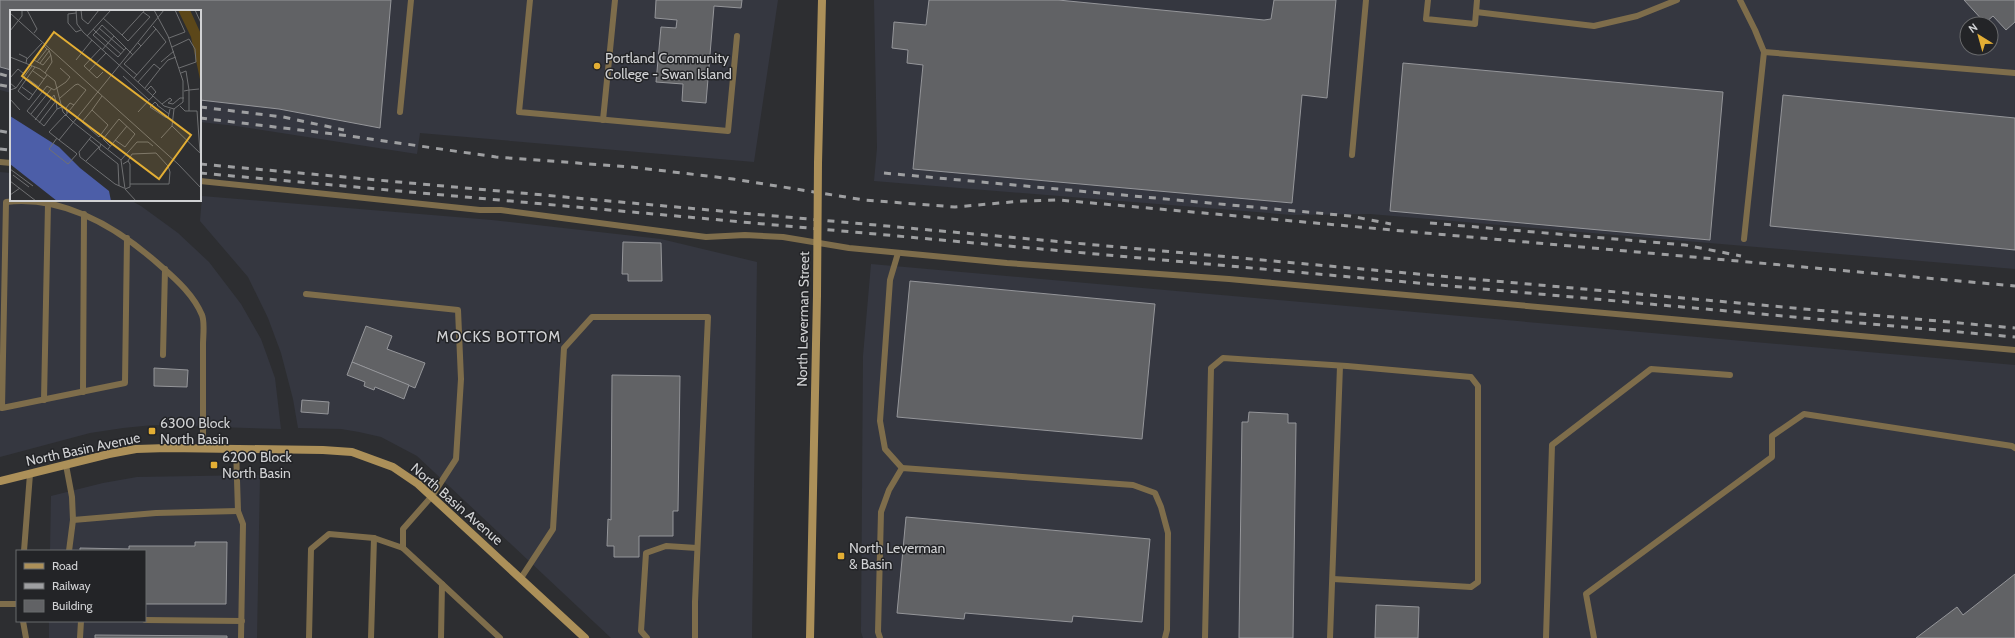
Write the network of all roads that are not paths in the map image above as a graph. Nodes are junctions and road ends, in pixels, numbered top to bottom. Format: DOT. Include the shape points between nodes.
graph roads {
  1 [pos="411,0"];
  2 [pos="530,0"];
  3 [pos="615,0"];
  4 [pos="822,0"];
  5 [pos="1366,0"];
  6 [pos="1428,0"];
  7 [pos="1477,0"];
  8 [pos="1677,0"];
  9 [pos="1740,0"];
  10 [pos="1476,12"];
  11 [pos="737,36"];
  12 [pos="1764,52"];
  13 [pos="2015,73"];
  14 [pos="400,112"];
  15 [pos="603,120"];
  16 [pos="1352,155"];
  17 [pos="0,162"];
  18 [pos="10,163"];
  19 [pos="201,181"];
  20 [pos="13,201"];
  21 [pos="27,201"];
  22 [pos="48,204"];
  23 [pos="84,214"];
  24 [pos="127,238"];
  25 [pos="1744,240"];
  26 [pos="898,253"];
  27 [pos="165,269"];
  28 [pos="306,294"];
  29 [pos="2015,350"];
  30 [pos="163,355"];
  31 [pos="1340,366"];
  32 [pos="1730,376"];
  33 [pos="83,392"];
  34 [pos="44,400"];
  35 [pos="203,448"];
  36 [pos="236,448"];
  37 [pos="2015,448"];
  38 [pos="66,465"];
  39 [pos="902,468"];
  40 [pos="30,474"];
  41 [pos="0,481"];
  42 [pos="432,496"];
  43 [pos="238,511"];
  44 [pos="73,520"];
  45 [pos="374,538"];
  46 [pos="403,548"];
  47 [pos="697,548"];
  48 [pos="24,550"];
  49 [pos="69,550"];
  50 [pos="521,578"];
  51 [pos="1333,579"];
  52 [pos="442,584"];
  53 [pos="0,604"];
  54 [pos="16,604"];
  55 [pos="146,620"];
  56 [pos="242,620"];
  57 [pos="23,622"];
  58 [pos="81,622"];
  59 [pos="26,638"];
  60 [pos="80,638"];
  61 [pos="241,638"];
  62 [pos="310,638"];
  63 [pos="370,638"];
  64 [pos="441,638"];
  65 [pos="500,638"];
  66 [pos="585,638"];
  67 [pos="647,638"];
  68 [pos="695,638"];
  69 [pos="810,638"];
  70 [pos="880,638"];
  71 [pos="1166,638"];
  72 [pos="1205,638"];
  73 [pos="1330,638"];
  74 [pos="1546,638"];
  75 [pos="1594,638"];
  1 -- 14 [label="lane"];
  2 -- 15 [label="lane" via="519,112"];
  3 -- 15 [label="lane"];
  4 -- 69 [label="street, North Leverman Street, bridge"];
  5 -- 16 [label="lane"];
  6 -- 10 [label="lane" via="1426,19 1475,24"];
  7 -- 10 [label="lane"];
  8 -- 10 [label="lane" via="1637,16 1594,26"];
  9 -- 12 [label="lane"];
  11 -- 15 [label="lane" via="728,131"];
  12 -- 13 [label="lane"];
  12 -- 25 [label="lane"];
  17 -- 18 [label="lane"];
  19 -- 26 [label="lane" via="480,210 501,210 706,237 745,235 784,238"];
  20 -- 34 [label="lane" via="6,202 2,408"];
  21 -- 22 [label="lane"];
  22 -- 23 [label="lane"];
  22 -- 34 [label="lane"];
  23 -- 24 [label="lane"];
  23 -- 33 [label="lane"];
  24 -- 27 [label="lane"];
  24 -- 33 [label="lane" via="125,383"];
  26 -- 29 [label="lane" via="1229,278"];
  26 -- 39 [label="lane" via="890,280 880,421 885,449"];
  27 -- 30 [label="lane"];
  27 -- 35 [label="lane" via="190,296 203,316"];
  28 -- 42 [label="lane" via="458,310 461,379 456,459"];
  31 -- 51 [label="lane"];
  31 -- 51 [label="lane" via="1471,377 1478,386 1478,582 1470,587"];
  31 -- 72 [label="lane" via="1223,358 1211,368"];
  32 -- 74 [label="lane" via="1651,369 1552,445"];
  33 -- 34 [label="lane"];
  35 -- 36 [label="street, North Basin Avenue"];
  35 -- 38 [label="street, North Basin Avenue" via="136,449"];
  36 -- 42 [label="street, North Basin Avenue" via="352,452 393,467"];
  36 -- 43 [label="lane"];
  37 -- 75 [label="lane" via="1804,414 1772,436 1772,457 1586,594"];
  38 -- 40 [label="street, North Basin Avenue"];
  38 -- 44 [label="lane"];
  39 -- 70 [label="lane" via="889,490 881,512 878,632"];
  39 -- 71 [label="lane" via="1133,485 1154,493 1162,507 1168,533"];
  40 -- 41 [label="street, North Basin Avenue"];
  40 -- 48 [label="lane"];
  42 -- 46 [label="lane" via="403,529"];
  42 -- 50 [label="street, North Basin Avenue"];
  43 -- 44 [label="lane" via="156,513"];
  43 -- 56 [label="lane" via="243,524"];
  44 -- 49 [label="lane"];
  45 -- 46 [label="lane"];
  45 -- 62 [label="lane" via="329,534 311,549"];
  45 -- 63 [label="lane"];
  46 -- 52 [label="lane"];
  47 -- 50 [label="lane" via="708,317 592,317 564,348 554,529"];
  47 -- 67 [label="lane" via="666,546 646,553 641,630"];
  47 -- 68 [label="lane"];
  50 -- 66 [label="street, North Basin Avenue"];
  51 -- 73 [label="lane"];
  52 -- 64 [label="lane"];
  52 -- 65 [label="lane"];
  53 -- 54 [label="lane"];
  55 -- 56 [label="lane"];
  56 -- 61 [label="lane"];
  57 -- 59 [label="lane"];
  58 -- 60 [label="lane"];
}
